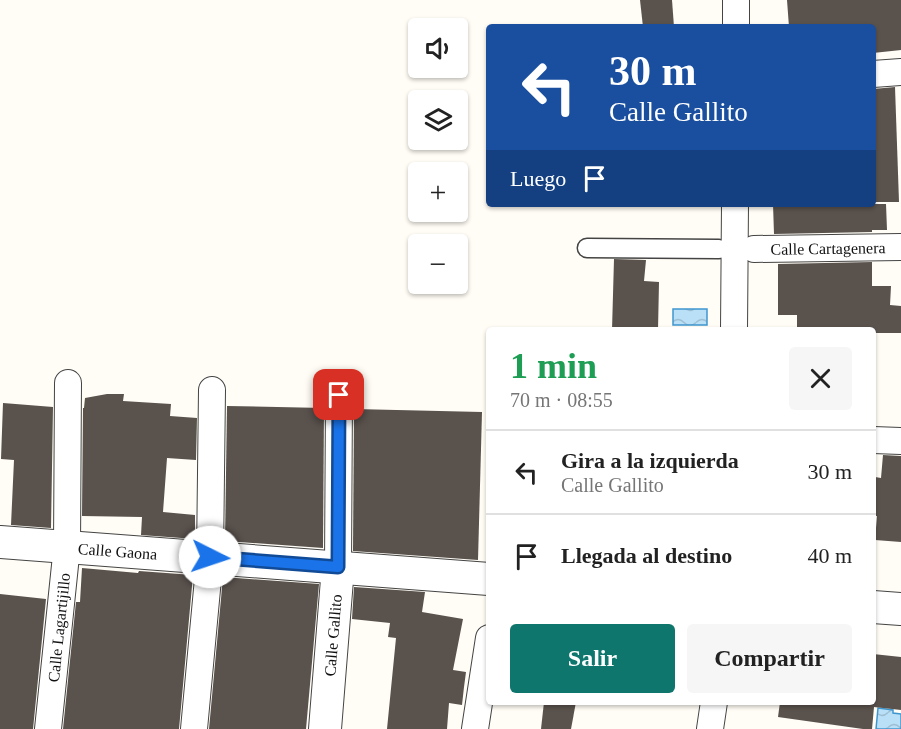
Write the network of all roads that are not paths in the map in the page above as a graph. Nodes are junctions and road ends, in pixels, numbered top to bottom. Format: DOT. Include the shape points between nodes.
graph roads {
  1 [pos="736,0"];
  2 [pos="736,24"];
  3 [pos="901,72"];
  4 [pos="876,74"];
  5 [pos="735,207"];
  6 [pos="901,247"];
  7 [pos="587,248"];
  8 [pos="719,249"];
  9 [pos="754,249"];
  10 [pos="734,327"];
  11 [pos="68,383"];
  12 [pos="212,390"];
  13 [pos="339,395"];
  14 [pos="876,440"];
  15 [pos="901,441"];
  16 [pos="0,542"];
  17 [pos="67,546"];
  18 [pos="210,557"];
  19 [pos="338,567"];
  20 [pos="486,579"];
  21 [pos="876,607"];
  22 [pos="901,609"];
  23 [pos="486,658"];
  24 [pos="714,705"];
  25 [pos="48,729"];
  26 [pos="194,729"];
  27 [pos="325,729"];
  28 [pos="475,729"];
  29 [pos="710,729"];
  1 -- 2 [label="street"];
  3 -- 4 [label="street"];
  5 -- 10 [label="street"];
  6 -- 9 [label="street, Calle Cartagenera"];
  7 -- 8 [label="street"];
  11 -- 17 [label="street, Calle Lagartijillo"];
  12 -- 18 [label="street"];
  13 -- 19 [label="street, Calle Gallito"];
  14 -- 15 [label="street"];
  16 -- 17 [label="street, Calle Gaona"];
  17 -- 18 [label="street, Calle Gaona"];
  17 -- 25 [label="street, Calle Lagartijillo"];
  18 -- 19 [label="street, Calle Gaona"];
  18 -- 26 [label="street"];
  19 -- 20 [label="street, Calle Gaona"];
  19 -- 27 [label="street, Calle Gallito"];
  21 -- 22 [label="street"];
  23 -- 28 [label="street"];
  24 -- 29 [label="street"];
}
